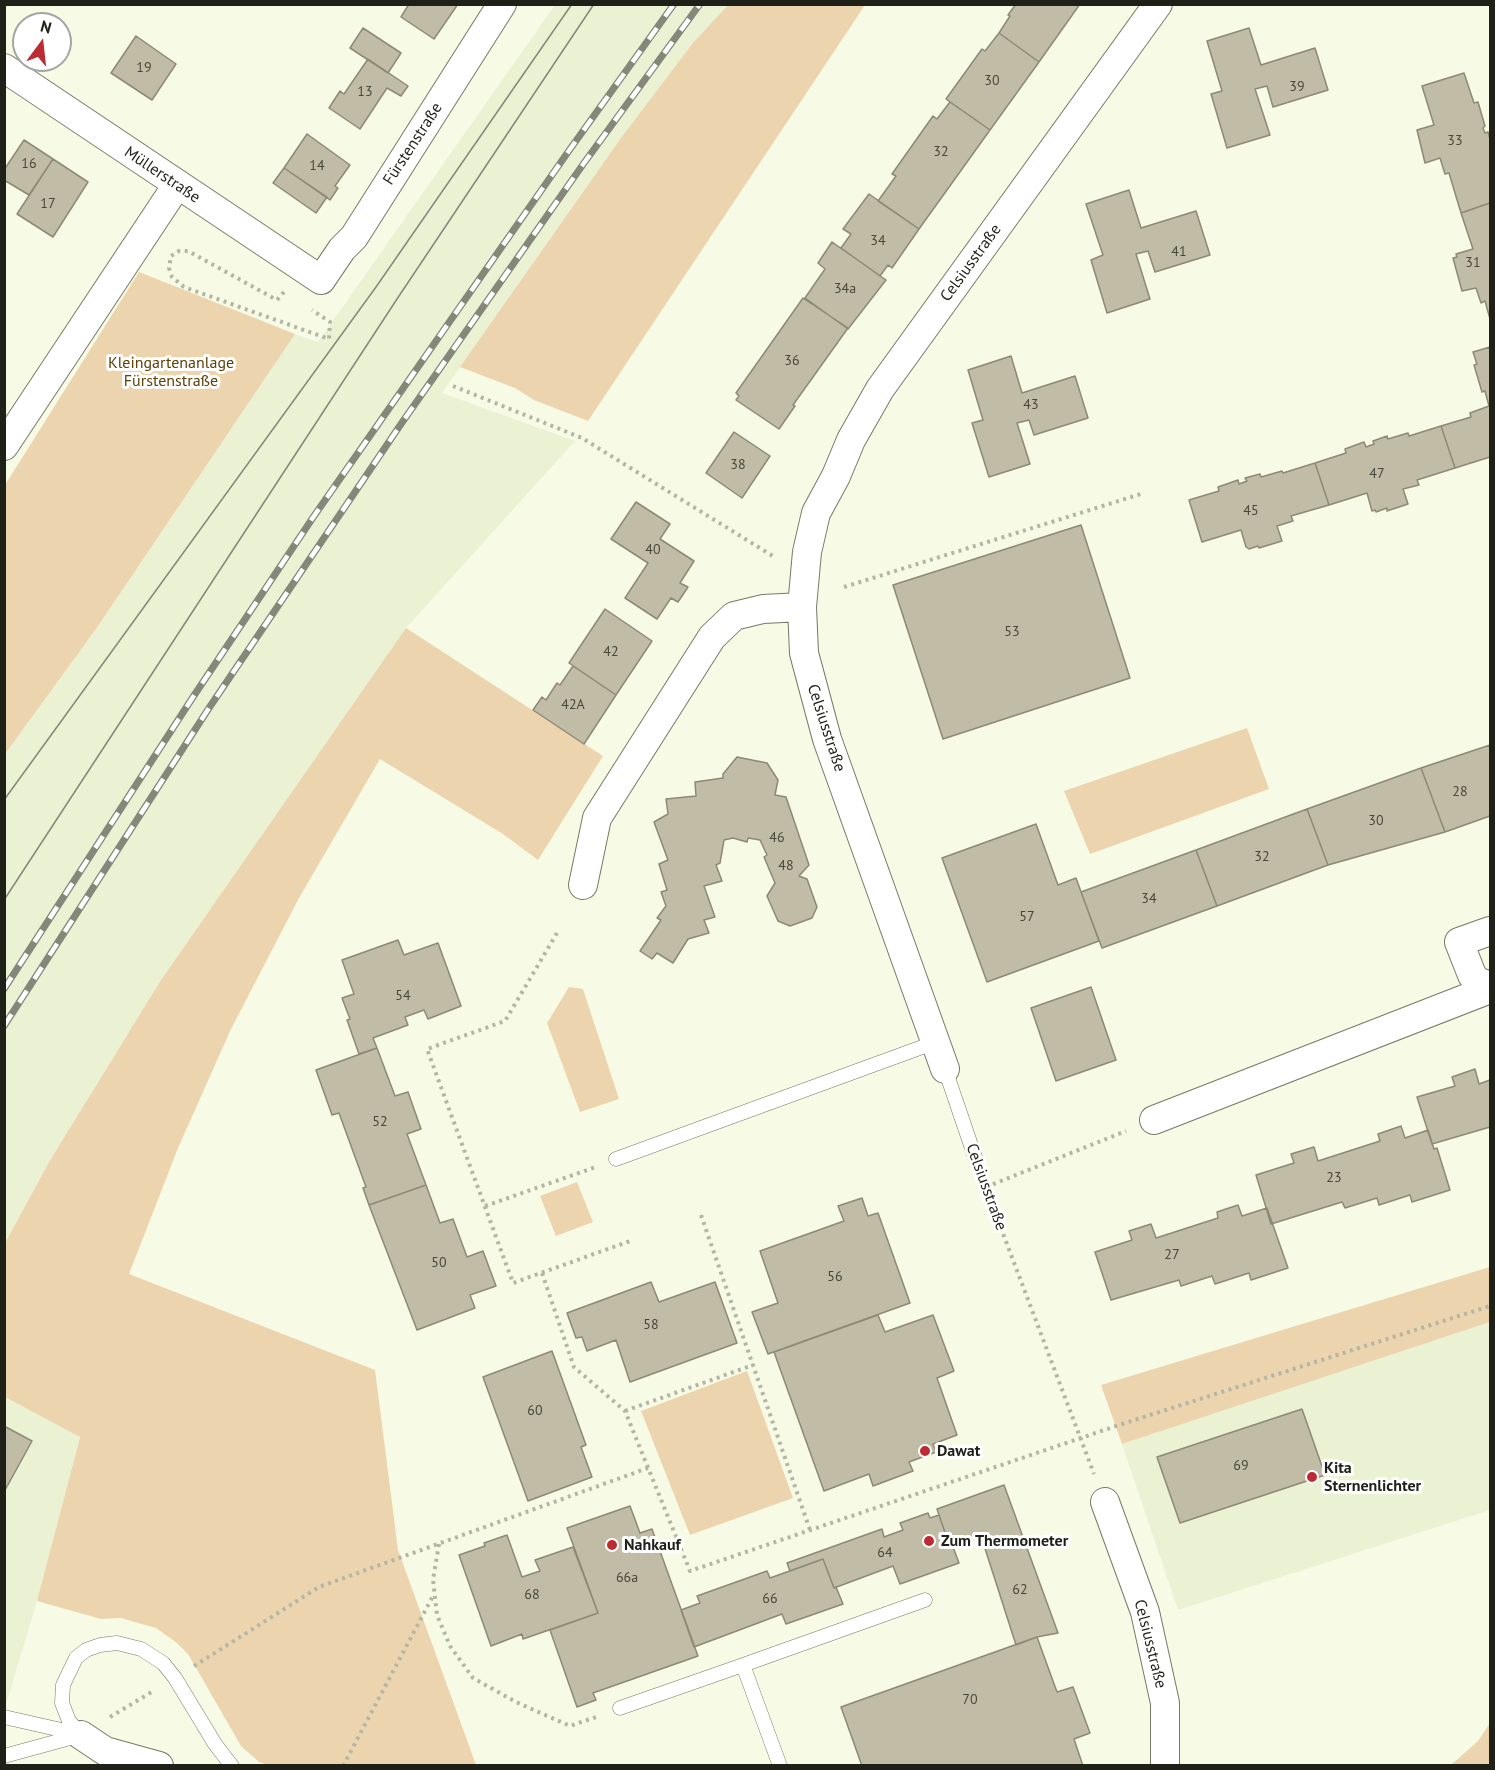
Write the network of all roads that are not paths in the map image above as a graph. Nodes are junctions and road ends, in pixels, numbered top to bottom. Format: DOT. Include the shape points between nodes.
graph roads {
  1 [pos="502,4"];
  2 [pos="1158,4"];
  3 [pos="4,68"];
  4 [pos="177,185"];
  5 [pos="321,280"];
  6 [pos="4,446"];
  7 [pos="802,608"];
  8 [pos="583,885"];
  9 [pos="1491,931"];
  10 [pos="1491,987"];
  11 [pos="936,1042"];
  12 [pos="945,1069"];
  13 [pos="1154,1120"];
  14 [pos="975,1157"];
  15 [pos="616,1160"];
  16 [pos="1105,1502"];
  17 [pos="925,1600"];
  18 [pos="743,1665"];
  19 [pos="620,1708"];
  20 [pos="4,1717"];
  21 [pos="81,1735"];
  22 [pos="4,1756"];
  23 [pos="159,1766"];
  24 [pos="232,1766"];
  25 [pos="780,1766"];
  26 [pos="1165,1766"];
  1 -- 5 [label="street, Fürstenstraße" via="354,237"];
  2 -- 7 [label="street, Celsiusstraße" via="880,389 850,440 816,513 807,552"];
  3 -- 4 [label="street, Müllerstraße"];
  4 -- 5 [label="street, Müllerstraße"];
  4 -- 6 [label="street"];
  7 -- 8 [label="street" via="763,609 734,616 712,637 597,818"];
  7 -- 11 [label="street, Celsiusstraße" via="804,653 827,740"];
  9 -- 10 [label="street" via="1459,942 1472,975"];
  10 -- 13 [label="street"];
  11 -- 12 [label="street, Celsiusstraße"];
  11 -- 15 [label="lane"];
  12 -- 14 [label="lane, Celsiusstraße"];
  16 -- 26 [label="street, Celsiusstraße" via="1145,1612 1165,1703"];
  17 -- 18 [label="lane"];
  18 -- 19 [label="lane"];
  18 -- 25 [label="lane"];
  20 -- 21 [label="lane"];
  21 -- 22 [label="lane"];
  21 -- 23 [label="street" via="105,1751"];
  21 -- 24 [label="lane" via="69,1721 62,1703 63,1685 76,1658 86,1650 117,1643 141,1649 163,1663"];
}
